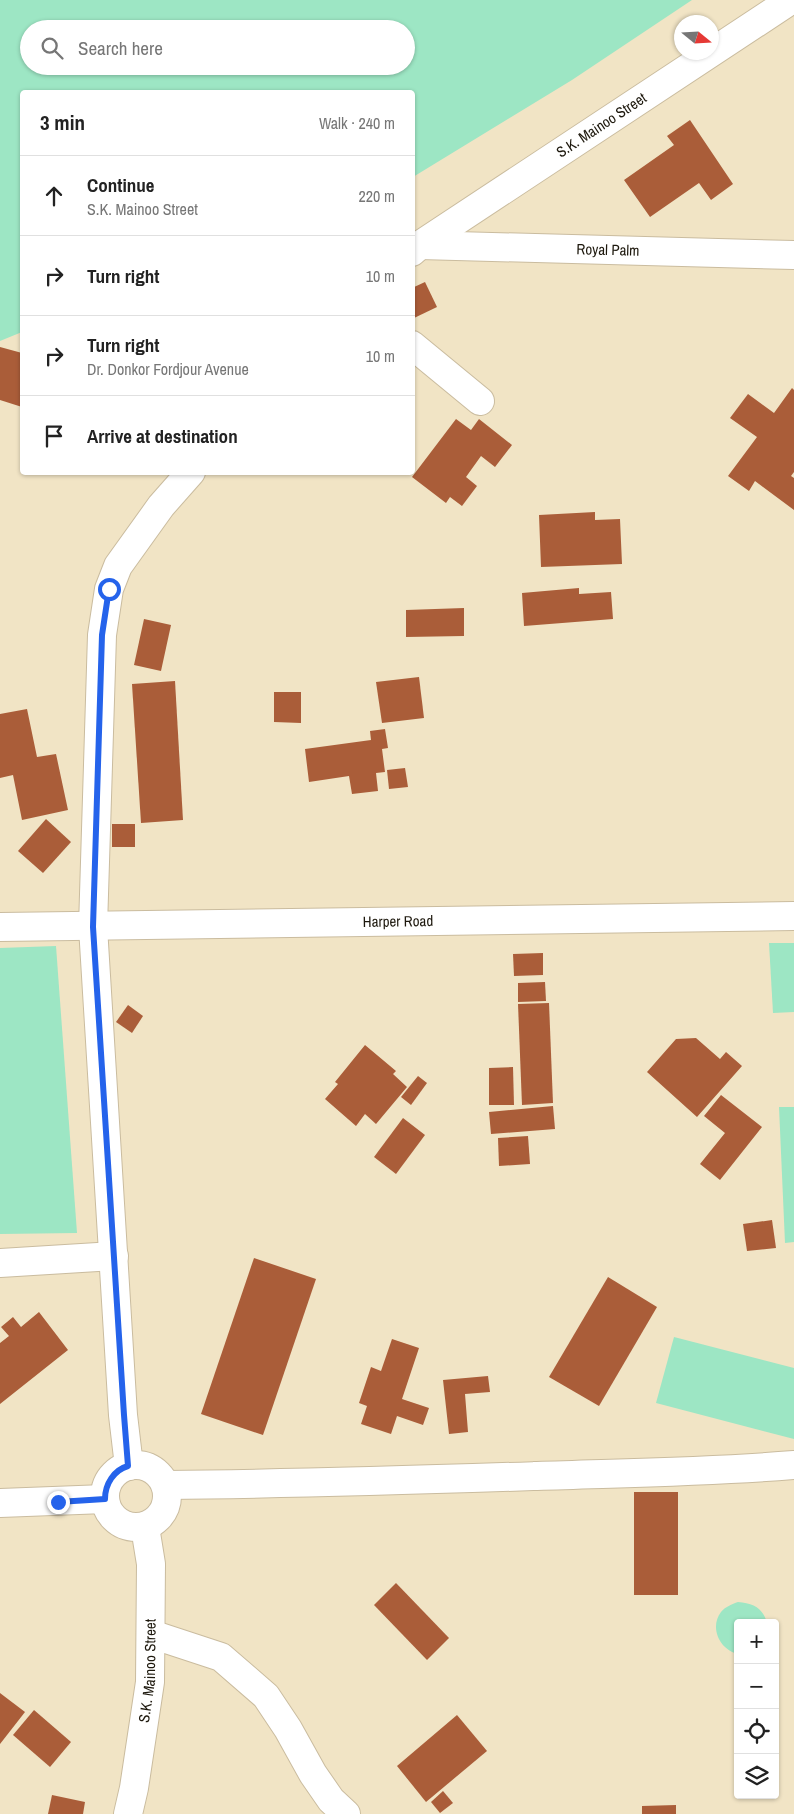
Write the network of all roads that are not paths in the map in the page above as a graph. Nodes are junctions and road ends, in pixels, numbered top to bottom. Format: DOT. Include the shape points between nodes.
graph roads {
  1 [pos="791,0"];
  2 [pos="416,249"];
  3 [pos="794,255"];
  4 [pos="415,347"];
  5 [pos="480,401"];
  6 [pos="188,475"];
  7 [pos="794,916"];
  8 [pos="0,927"];
  9 [pos="93,927"];
  10 [pos="114,1256"];
  11 [pos="0,1263"];
  12 [pos="794,1465"];
  13 [pos="128,1466"];
  14 [pos="166,1485"];
  15 [pos="105,1499"];
  16 [pos="0,1503"];
  17 [pos="144,1527"];
  18 [pos="151,1634"];
  19 [pos="128,1814"];
  20 [pos="346,1814"];
  1 -- 2 [label="street, S.K. Mainoo Street"];
  2 -- 3 [label="street, Royal Palm"];
  4 -- 5 [label="street"];
  6 -- 9 [label="street" via="161,506 118,566 109,589 102,635"];
  7 -- 9 [label="street, Harper Road"];
  8 -- 9 [label="street, Harper Road"];
  9 -- 10 [label="street"];
  10 -- 11 [label="street"];
  10 -- 13 [label="street"];
  12 -- 14 [label="street" via="295,1484"];
  13 -- 14 [label="street" via="149,1468 159,1474"];
  13 -- 15 [label="street" via="114,1473 107,1484"];
  14 -- 17 [label="street" via="165,1509 158,1520"];
  15 -- 16 [label="street"];
  15 -- 17 [label="street" via="113,1518 123,1525"];
  17 -- 18 [label="street, S.K. Mainoo Street" via="151,1564"];
  18 -- 19 [label="street, S.K. Mainoo Street" via="150,1682"];
  18 -- 20 [label="street" via="221,1657 266,1696 331,1800"];
}
